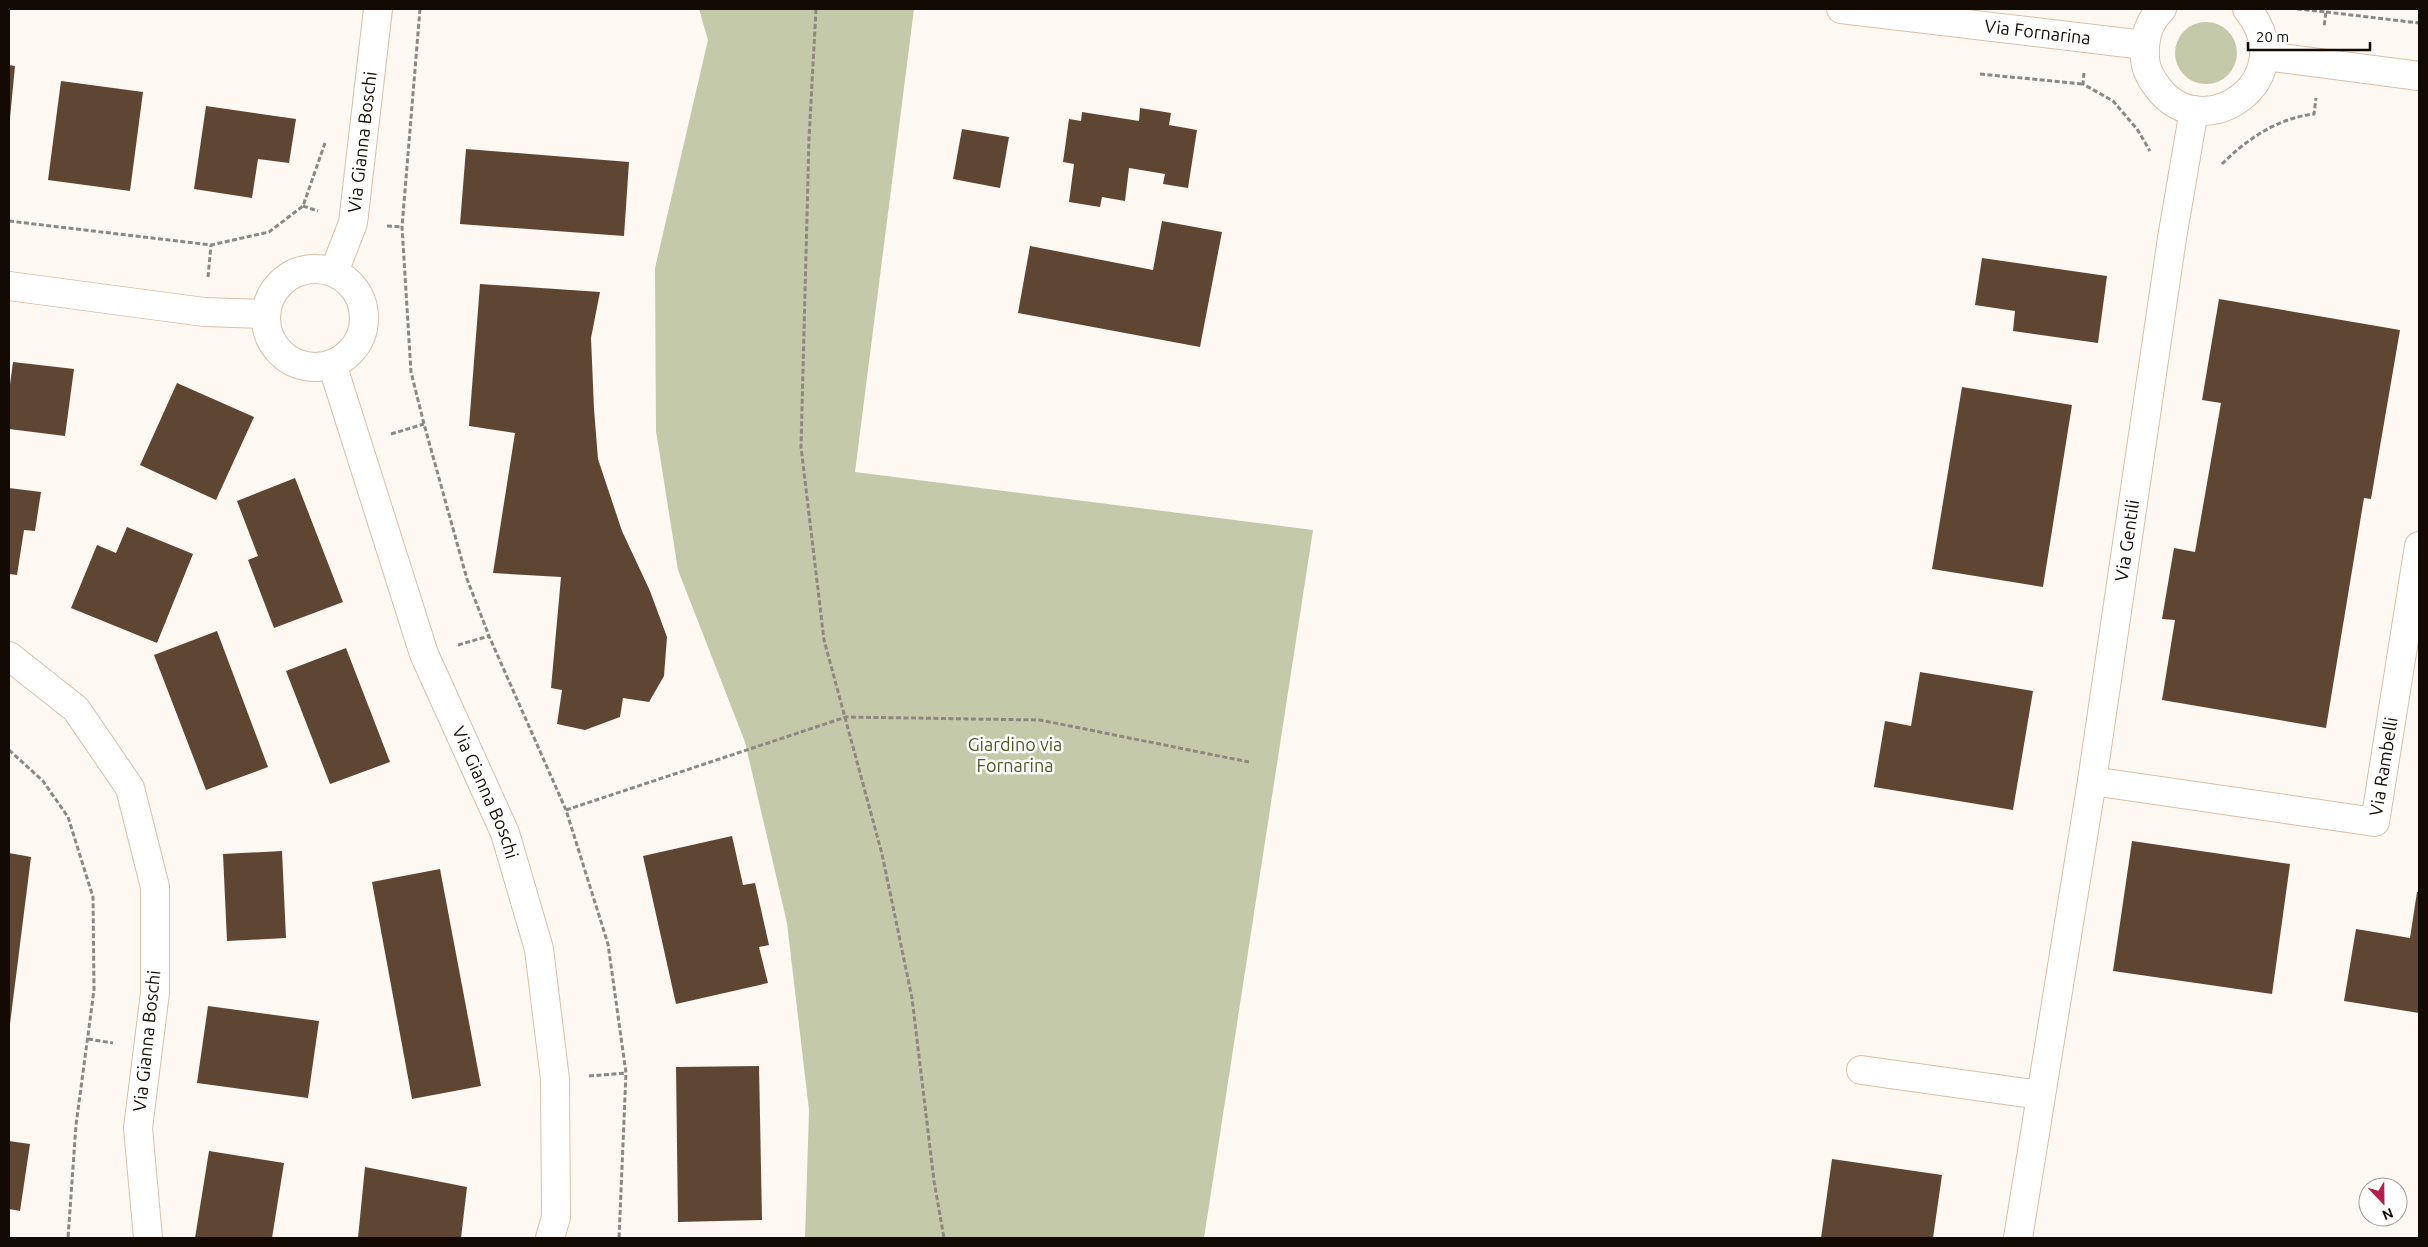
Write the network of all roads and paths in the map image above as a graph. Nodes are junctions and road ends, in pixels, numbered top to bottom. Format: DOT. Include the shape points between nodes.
graph roads {
  1 [pos="378,9"];
  2 [pos="420,9"];
  3 [pos="816,9"];
  4 [pos="1841,9"];
  5 [pos="2162,9"];
  6 [pos="2247,9"];
  7 [pos="2326,12"];
  8 [pos="2419,23"];
  9 [pos="2144,45"];
  10 [pos="2265,56"];
  11 [pos="1980,74"];
  12 [pos="2419,76"];
  13 [pos="2083,84"];
  14 [pos="2194,110"];
  15 [pos="326,140"];
  16 [pos="9,221"];
  17 [pos="334,272"];
  18 [pos="9,286"];
  19 [pos="265,314"];
  20 [pos="332,364"];
  21 [pos="2419,546"];
  22 [pos="9,656"];
  23 [pos="846,717"];
  24 [pos="9,750"];
  25 [pos="1248,762"];
  26 [pos="2092,781"];
  27 [pos="566,810"];
  28 [pos="1861,1070"];
  29 [pos="2041,1095"];
  30 [pos="68,1238"];
  31 [pos="148,1238"];
  32 [pos="550,1238"];
  33 [pos="619,1238"];
  34 [pos="944,1238"];
  35 [pos="2018,1238"];
  1 -- 17 [label="street, Via Gianna Boschi" via="353,223"];
  2 -- 27 [label="path" via="402,227 411,372 467,579"];
  3 -- 23 [label="path" via="809,139 801,446 824,640"];
  4 -- 9 [label="street, Via Fornarina"];
  5 -- 9 [label="street" via="2149,27"];
  6 -- 10 [label="street" via="2264,38"];
  7 -- 8 [label="path"];
  9 -- 14 [label="street" via="2145,63 2162,94"];
  10 -- 12 [label="street"];
  10 -- 14 [label="street" via="2249,92 2226,106"];
  11 -- 13 [label="path"];
  14 -- 26 [label="street, Via Gentili" via="2172,238"];
  15 -- 16 [label="path" via="303,206 269,232 211,245"];
  17 -- 19 [label="street" via="303,270 289,276 277,286"];
  17 -- 20 [label="street" via="348,281 358,294 363,310 363,327 357,343 346,356"];
  18 -- 19 [label="street" via="204,312"];
  19 -- 20 [label="street" via="267,330 285,358 299,365 316,367"];
  20 -- 32 [label="street, Via Gianna Boschi" via="424,654 505,833 539,950 555,1079 556,1217"];
  21 -- 26 [label="street, Via Rambelli" via="2375,822"];
  22 -- 31 [label="street, Via Gianna Boschi" via="76,709 130,788 155,887 155,993 138,1128"];
  23 -- 25 [label="path" via="1040,720"];
  23 -- 27 [label="path"];
  23 -- 34 [label="path" via="882,854 912,998"];
  24 -- 30 [label="path" via="43,781 68,818 93,897 94,990 76,1125"];
  26 -- 29 [label="street, Via Gentili"];
  27 -- 33 [label="path" via="608,944 626,1073"];
  28 -- 29 [label="street"];
  29 -- 35 [label="street, Via Gentili"];
}
